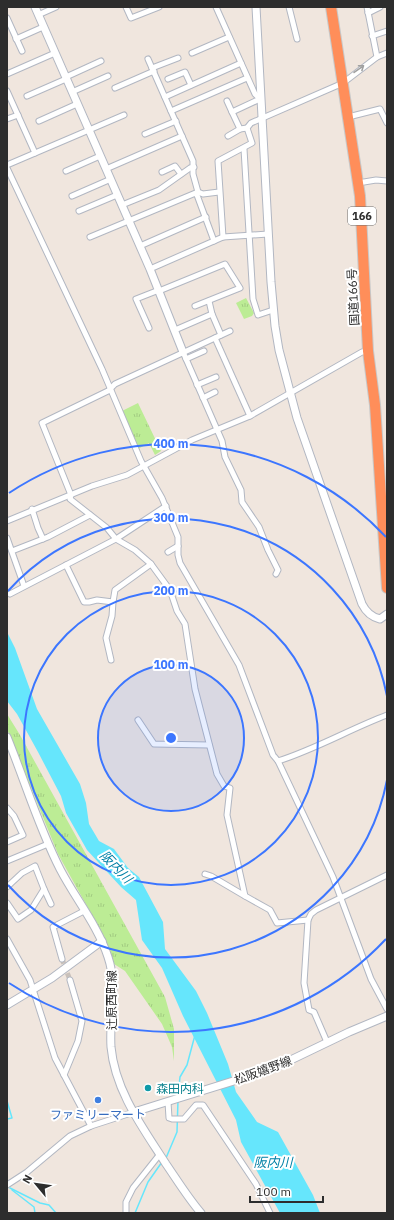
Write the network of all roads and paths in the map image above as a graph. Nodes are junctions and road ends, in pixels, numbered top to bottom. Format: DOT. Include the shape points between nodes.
graph roads {
  1 [pos="35,7"];
  2 [pos="56,7"];
  3 [pos="126,7"];
  4 [pos="159,7"];
  5 [pos="216,7"];
  6 [pos="256,7"];
  7 [pos="289,7"];
  8 [pos="331,7"];
  9 [pos="380,7"];
  10 [pos="368,10"];
  11 [pos="38,15"];
  12 [pos="7,18"];
  13 [pos="44,27"];
  14 [pos="387,31"];
  15 [pos="372,36"];
  16 [pos="229,37"];
  17 [pos="16,39"];
  18 [pos="297,39"];
  19 [pos="22,51"];
  20 [pos="55,53"];
  21 [pos="192,53"];
  22 [pos="387,53"];
  23 [pos="377,57"];
  24 [pos="178,58"];
  25 [pos="148,59"];
  26 [pos="101,61"];
  27 [pos="240,63"];
  28 [pos="153,70"];
  29 [pos="7,74"];
  30 [pos="108,76"];
  31 [pos="66,78"];
  32 [pos="247,78"];
  33 [pos="168,79"];
  34 [pos="343,83"];
  35 [pos="191,85"];
  36 [pos="115,88"];
  37 [pos="7,91"];
  38 [pos="72,92"];
  39 [pos="27,96"];
  40 [pos="165,97"];
  41 [pos="260,99"];
  42 [pos="227,101"];
  43 [pos="78,104"];
  44 [pos="171,111"];
  45 [pos="232,112"];
  46 [pos="18,115"];
  47 [pos="124,115"];
  48 [pos="348,117"];
  49 [pos="261,118"];
  50 [pos="7,119"];
  51 [pos="39,121"];
  52 [pos="176,121"];
  53 [pos="387,123"];
  54 [pos="248,128"];
  55 [pos="240,129"];
  56 [pos="89,130"];
  57 [pos="145,134"];
  58 [pos="182,136"];
  59 [pos="228,136"];
  60 [pos="244,149"];
  61 [pos="34,153"];
  62 [pos="100,156"];
  63 [pos="7,165"];
  64 [pos="194,168"];
  65 [pos="106,169"];
  66 [pos="66,171"];
  67 [pos="162,172"];
  68 [pos="181,174"];
  69 [pos="111,179"];
  70 [pos="387,181"];
  71 [pos="358,183"];
  72 [pos="198,192"];
  73 [pos="219,192"];
  74 [pos="117,195"];
  75 [pos="72,196"];
  76 [pos="122,206"];
  77 [pos="79,211"];
  78 [pos="206,217"];
  79 [pos="129,221"];
  80 [pos="268,234"];
  81 [pos="249,235"];
  82 [pos="90,237"];
  83 [pos="222,237"];
  84 [pos="214,241"];
  85 [pos="140,246"];
  86 [pos="150,269"];
  87 [pos="159,291"];
  88 [pos="209,301"];
  89 [pos="195,306"];
  90 [pos="273,310"];
  91 [pos="212,314"];
  92 [pos="149,328"];
  93 [pos="175,330"];
  94 [pos="230,331"];
  95 [pos="221,335"];
  96 [pos="215,338"];
  97 [pos="204,351"];
  98 [pos="368,351"];
  99 [pos="185,356"];
  100 [pos="216,377"];
  101 [pos="197,385"];
  102 [pos="110,389"];
  103 [pos="215,392"];
  104 [pos="290,394"];
  105 [pos="203,398"];
  106 [pos="250,416"];
  107 [pos="217,429"];
  108 [pos="144,466"];
  109 [pos="71,495"];
  110 [pos="166,506"];
  111 [pos="32,510"];
  112 [pos="90,515"];
  113 [pos="7,521"];
  114 [pos="7,538"];
  115 [pos="43,539"];
  116 [pos="116,539"];
  117 [pos="178,546"];
  118 [pos="12,551"];
  119 [pos="168,552"];
  120 [pos="151,564"];
  121 [pos="66,565"];
  122 [pos="276,574"];
  123 [pos="24,586"];
  124 [pos="387,588"];
  125 [pos="10,594"];
  126 [pos="113,602"];
  127 [pos="387,614"];
  128 [pos="111,660"];
  129 [pos="387,715"];
  130 [pos="138,720"];
  131 [pos="7,737"];
  132 [pos="209,745"];
  133 [pos="278,761"];
  134 [pos="7,808"];
  135 [pos="7,842"];
  136 [pos="48,844"];
  137 [pos="7,861"];
  138 [pos="205,874"];
  139 [pos="387,875"];
  140 [pos="7,887"];
  141 [pos="44,889"];
  142 [pos="245,896"];
  143 [pos="341,898"];
  144 [pos="7,903"];
  145 [pos="51,904"];
  146 [pos="84,911"];
  147 [pos="308,920"];
  148 [pos="7,939"];
  149 [pos="102,941"];
  150 [pos="62,959"];
  151 [pos="70,980"];
  152 [pos="33,990"];
  153 [pos="7,1005"];
  154 [pos="387,1009"];
  155 [pos="387,1016"];
  156 [pos="327,1042"];
  157 [pos="64,1075"];
  158 [pos="168,1102"];
  159 [pos="134,1112"];
  160 [pos="91,1126"];
  161 [pos="160,1154"];
  162 [pos="7,1185"];
  163 [pos="126,1213"];
  164 [pos="201,1213"];
  165 [pos="270,1213"];
  1 -- 11 [label="street"];
  2 -- 11 [label="street"];
  3 -- 4 [label="street" via="131,18"];
  5 -- 16 [label="street"];
  6 -- 41 [label="street"];
  7 -- 18 [label="street"];
  8 -- 34 [label="highway, 国道166号 / 166"];
  9 -- 10 [label="street"];
  10 -- 15 [label="street"];
  11 -- 13 [label="street"];
  12 -- 17 [label="street"];
  13 -- 17 [label="street"];
  13 -- 20 [label="street"];
  14 -- 15 [label="street"];
  15 -- 23 [label="street"];
  16 -- 21 [label="street"];
  16 -- 27 [label="street"];
  17 -- 19 [label="street"];
  20 -- 29 [label="street"];
  20 -- 31 [label="street"];
  22 -- 23 [label="street"];
  34 -- 23 [label="street, one-way"];
  24 -- 28 [label="street"];
  25 -- 28 [label="street"];
  26 -- 31 [label="street"];
  27 -- 32 [label="street"];
  27 -- 35 [label="street"];
  28 -- 36 [label="street"];
  28 -- 40 [label="street"];
  30 -- 38 [label="street"];
  31 -- 38 [label="street"];
  31 -- 39 [label="street"];
  32 -- 41 [label="street" via="254,94"];
  32 -- 44 [label="street"];
  33 -- 35 [label="street" via="185,72"];
  34 -- 48 [label="highway, 国道166号 / 166"];
  34 -- 49 [label="street"];
  35 -- 40 [label="street"];
  37 -- 46 [label="street"];
  38 -- 43 [label="street"];
  40 -- 44 [label="street"];
  41 -- 45 [label="street"];
  41 -- 49 [label="street"];
  42 -- 45 [label="street"];
  43 -- 51 [label="street"];
  43 -- 56 [label="street"];
  44 -- 52 [label="street"];
  45 -- 55 [label="street"];
  46 -- 50 [label="street"];
  46 -- 61 [label="street"];
  47 -- 56 [label="street"];
  48 -- 53 [label="street" via="380,109"];
  48 -- 71 [label="highway, 国道166号 / 166"];
  49 -- 54 [label="street" via="251,123"];
  49 -- 80 [label="street"];
  52 -- 57 [label="street"];
  52 -- 58 [label="street"];
  54 -- 55 [label="street"];
  54 -- 60 [label="street" via="252,143"];
  55 -- 59 [label="street"];
  56 -- 61 [label="street"];
  56 -- 62 [label="street"];
  58 -- 64 [label="street"];
  58 -- 65 [label="street"];
  60 -- 73 [label="street" via="218,161"];
  60 -- 81 [label="street"];
  61 -- 63 [label="street"];
  62 -- 65 [label="street"];
  62 -- 66 [label="street"];
  63 -- 102 [label="street"];
  64 -- 68 [label="street"];
  64 -- 72 [label="street"];
  65 -- 69 [label="street"];
  67 -- 68 [label="street" via="175,166"];
  68 -- 76 [label="street" via="159,190"];
  69 -- 74 [label="street"];
  69 -- 75 [label="street"];
  70 -- 71 [label="street"];
  71 -- 98 [label="highway, 国道166号 / 166" via="363,232"];
  72 -- 73 [label="street"];
  72 -- 78 [label="street"];
  72 -- 79 [label="street"];
  73 -- 83 [label="street"];
  74 -- 76 [label="street"];
  74 -- 77 [label="street"];
  76 -- 79 [label="street"];
  78 -- 84 [label="street"];
  78 -- 85 [label="street"];
  79 -- 82 [label="street"];
  79 -- 85 [label="street"];
  80 -- 81 [label="street"];
  80 -- 90 [label="street"];
  81 -- 83 [label="street"];
  81 -- 90 [label="street" via="253,299 258,315"];
  83 -- 84 [label="street"];
  84 -- 86 [label="street"];
  85 -- 86 [label="street"];
  86 -- 87 [label="street"];
  87 -- 88 [label="street" via="225,264 240,288"];
  87 -- 92 [label="street" via="136,299"];
  87 -- 93 [label="street"];
  88 -- 89 [label="street"];
  88 -- 91 [label="street"];
  90 -- 104 [label="street" via="279,350"];
  91 -- 93 [label="street"];
  91 -- 95 [label="street"];
  93 -- 99 [label="street"];
  94 -- 95 [label="street"];
  95 -- 96 [label="street"];
  96 -- 99 [label="street"];
  96 -- 106 [label="street"];
  97 -- 99 [label="street"];
  98 -- 104 [label="street" via="362,352"];
  98 -- 124 [label="highway, 国道166号 / 166" via="375,405"];
  99 -- 101 [label="street"];
  99 -- 102 [label="street" via="115,384"];
  100 -- 101 [label="street"];
  101 -- 105 [label="street"];
  102 -- 108 [label="street"];
  102 -- 109 [label="street" via="42,423"];
  103 -- 105 [label="street"];
  104 -- 106 [label="street"];
  104 -- 127 [label="street" via="362,604 375,618 380,619"];
  105 -- 107 [label="street"];
  106 -- 107 [label="street"];
  107 -- 108 [label="street" via="165,453"];
  107 -- 122 [label="street" via="225,457 241,490 242,502 260,527 278,570"];
  108 -- 109 [label="street"];
  108 -- 110 [label="street"];
  109 -- 111 [label="street"];
  109 -- 112 [label="street" via="70,499"];
  110 -- 116 [label="street"];
  110 -- 117 [label="street" via="178,537"];
  111 -- 113 [label="street"];
  111 -- 115 [label="street"];
  112 -- 115 [label="street"];
  112 -- 116 [label="street"];
  114 -- 118 [label="street"];
  115 -- 118 [label="street"];
  116 -- 120 [label="street" via="135,550"];
  116 -- 121 [label="street"];
  117 -- 119 [label="street"];
  117 -- 133 [label="street" via="180,562 187,577 239,665 273,755"];
  118 -- 123 [label="street"];
  120 -- 126 [label="street" via="115,590"];
  120 -- 132 [label="street" via="170,590 177,611 185,624 195,688"];
  121 -- 123 [label="street"];
  121 -- 126 [label="street" via="84,602"];
  123 -- 125 [label="street"];
  126 -- 128 [label="street" via="106,638"];
  129 -- 133 [label="street" via="305,752"];
  130 -- 132 [label="street" via="154,744"];
  131 -- 136 [label="street, 辻原西町線"];
  132 -- 142 [label="street" via="217,774 224,786 230,788 226,815"];
  133 -- 143 [label="street"];
  134 -- 135 [label="street" via="23,835"];
  136 -- 137 [label="street"];
  136 -- 146 [label="street, 辻原西町線"];
  138 -- 142 [label="street"];
  139 -- 143 [label="street"];
  140 -- 141 [label="street" via="22,873 35,866"];
  141 -- 144 [label="street" via="31,910 18,919"];
  141 -- 145 [label="street"];
  142 -- 147 [label="street" via="270,910 278,923"];
  143 -- 147 [label="street" via="316,910"];
  143 -- 154 [label="street" via="371,980"];
  146 -- 149 [label="street, 辻原西町線"];
  146 -- 150 [label="street" via="53,927"];
  147 -- 156 [label="street" via="304,983 309,1010 314,1012"];
  148 -- 152 [label="street"];
  149 -- 152 [label="street"];
  149 -- 159 [label="street, 辻原西町線" via="112,975 113,1064"];
  151 -- 157 [label="street" via="82,1021 78,1042"];
  152 -- 153 [label="street"];
  152 -- 157 [label="street" via="55,1058"];
  155 -- 156 [label="street, 松阪嬉野線"];
  156 -- 158 [label="street, 松阪嬉野線" via="272,1069"];
  157 -- 160 [label="street"];
  158 -- 159 [label="street, 松阪嬉野線"];
  158 -- 165 [label="street" via="169,1118 181,1120 196,1104 203,1105 256,1184"];
  159 -- 160 [label="street"];
  159 -- 161 [label="street, 辻原西町線"];
  160 -- 162 [label="street" via="70,1136 27,1172"];
  161 -- 163 [label="street" via="133,1188 126,1202"];
  161 -- 164 [label="street, 辻原西町線"];
}
